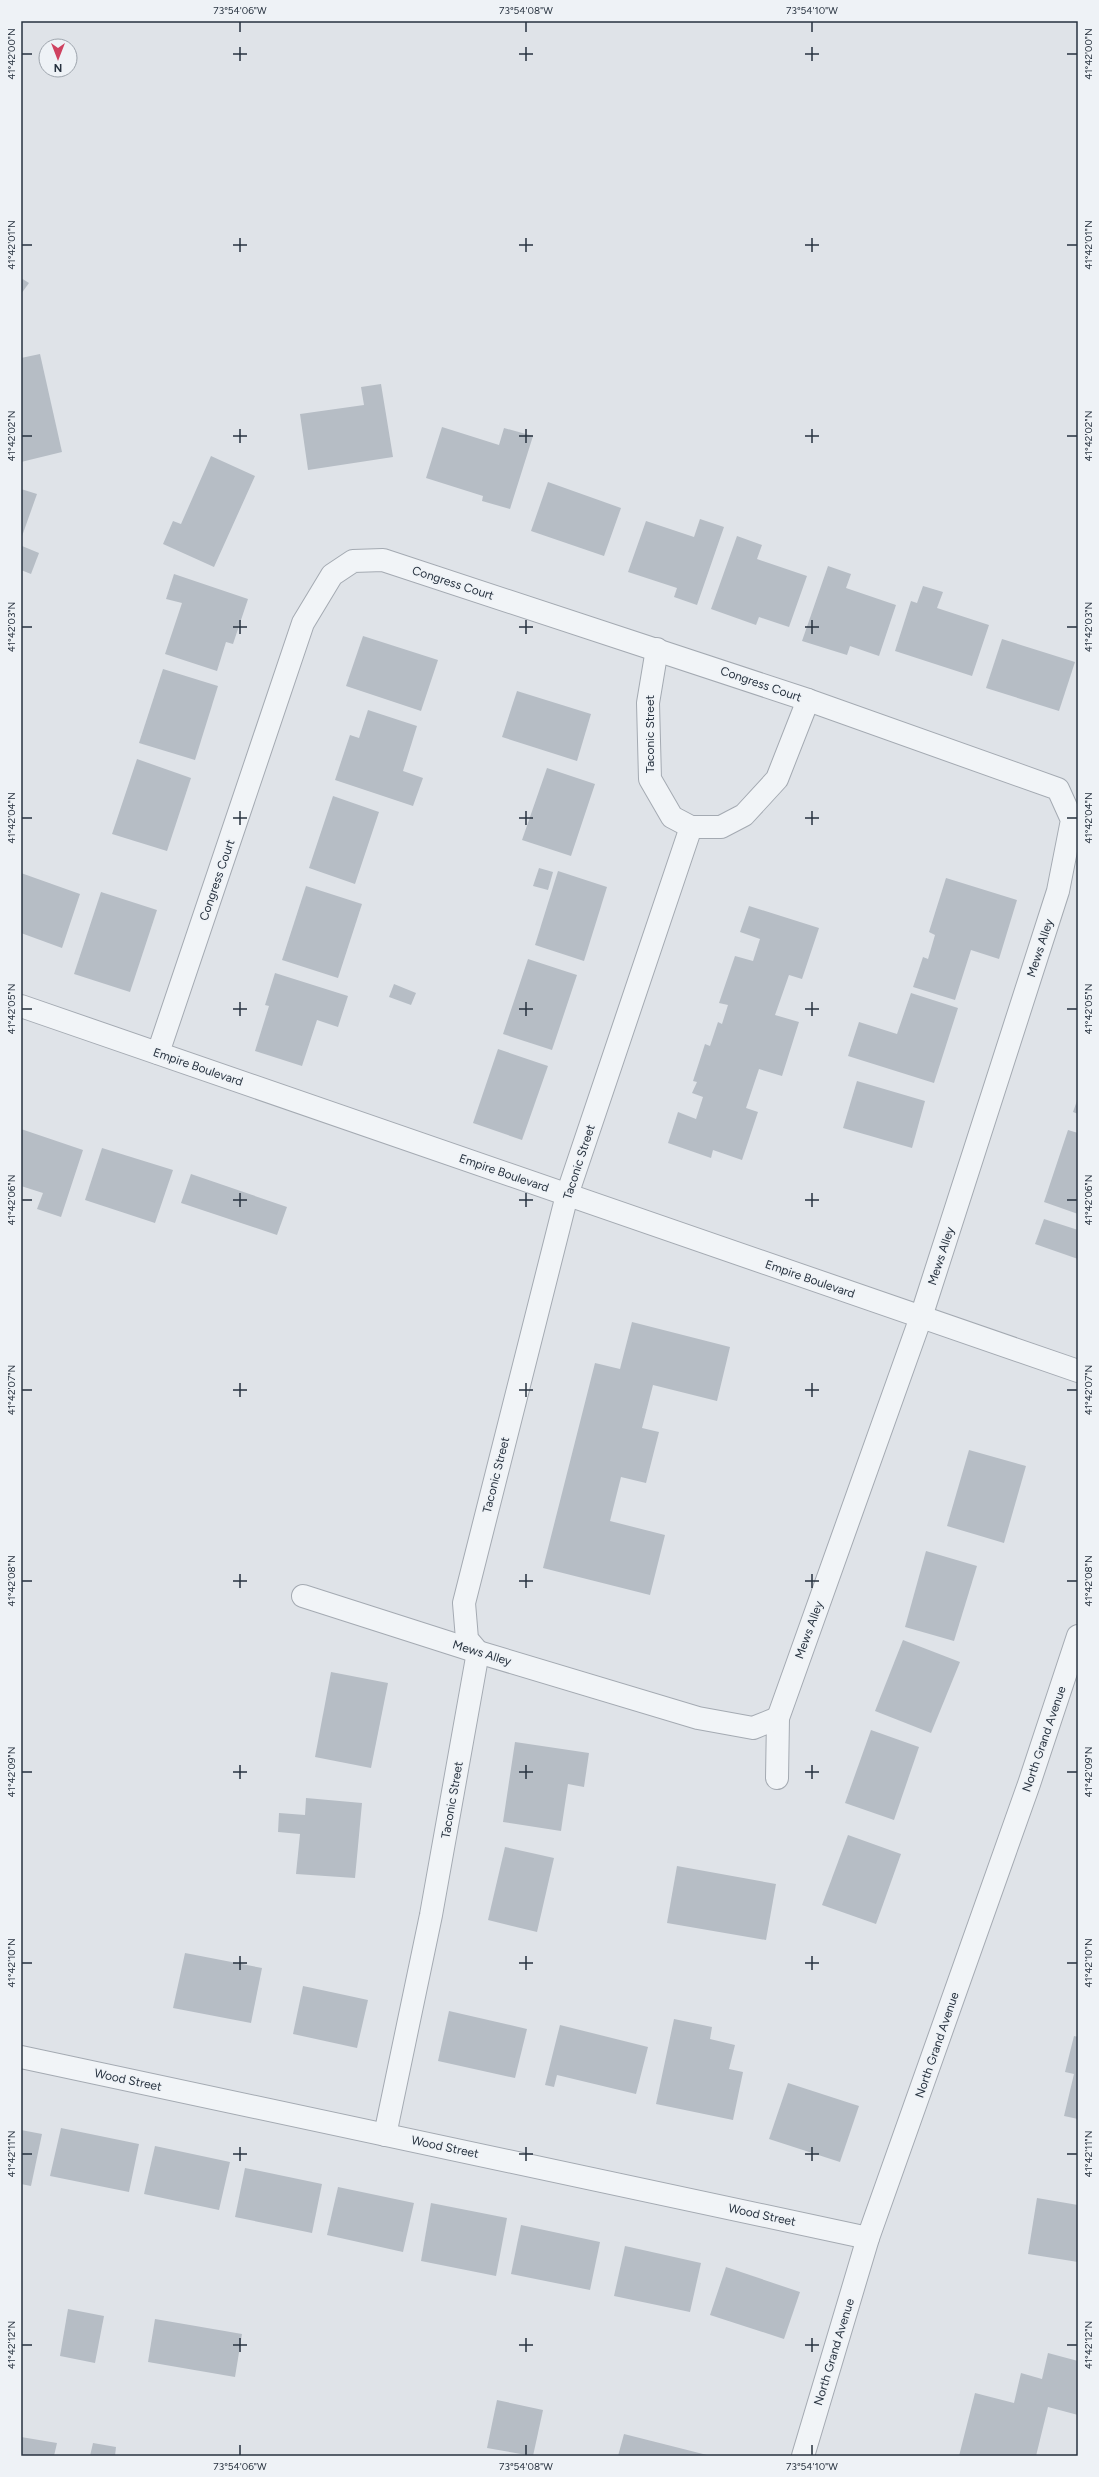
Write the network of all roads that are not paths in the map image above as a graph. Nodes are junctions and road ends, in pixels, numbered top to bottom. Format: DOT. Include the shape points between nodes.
graph roads {
  1 [pos="657,649"];
  2 [pos="808,700"];
  3 [pos="1058,789"];
  4 [pos="691,827"];
  5 [pos="21,1006"];
  6 [pos="158,1053"];
  7 [pos="567,1195"];
  8 [pos="921,1317"];
  9 [pos="1078,1371"];
  10 [pos="303,1596"];
  11 [pos="1078,1636"];
  12 [pos="478,1652"];
  13 [pos="778,1718"];
  14 [pos="777,1778"];
  15 [pos="21,2057"];
  16 [pos="385,2135"];
  17 [pos="868,2238"];
  18 [pos="803,2456"];
  1 -- 2 [label="street, Congress Court"];
  1 -- 4 [label="street, Taconic Street" via="648,703 650,779 672,817"];
  1 -- 6 [label="street, Congress Court" via="384,560 353,562 332,574 303,623"];
  2 -- 3 [label="street, Congress Court"];
  2 -- 4 [label="street, Taconic Street" via="777,779 744,815 721,827"];
  3 -- 8 [label="street, Mews Alley" via="1072,820 1058,891"];
  4 -- 7 [label="street, Taconic Street"];
  5 -- 6 [label="street, Empire Boulevard"];
  6 -- 7 [label="street, Empire Boulevard"];
  7 -- 8 [label="street, Empire Boulevard"];
  7 -- 12 [label="street, Taconic Street" via="464,1603 467,1639"];
  8 -- 9 [label="street, Empire Boulevard"];
  8 -- 13 [label="street, Mews Alley"];
  10 -- 12 [label="street, Mews Alley"];
  11 -- 17 [label="street, North Grand Avenue" via="1029,1784"];
  12 -- 13 [label="street, Mews Alley" via="698,1718 753,1728"];
  12 -- 16 [label="street, Taconic Street" via="431,1915"];
  13 -- 14 [label="street, Mews Alley"];
  15 -- 16 [label="street, Wood Street"];
  16 -- 17 [label="street, Wood Street"];
  17 -- 18 [label="street, North Grand Avenue"];
}
